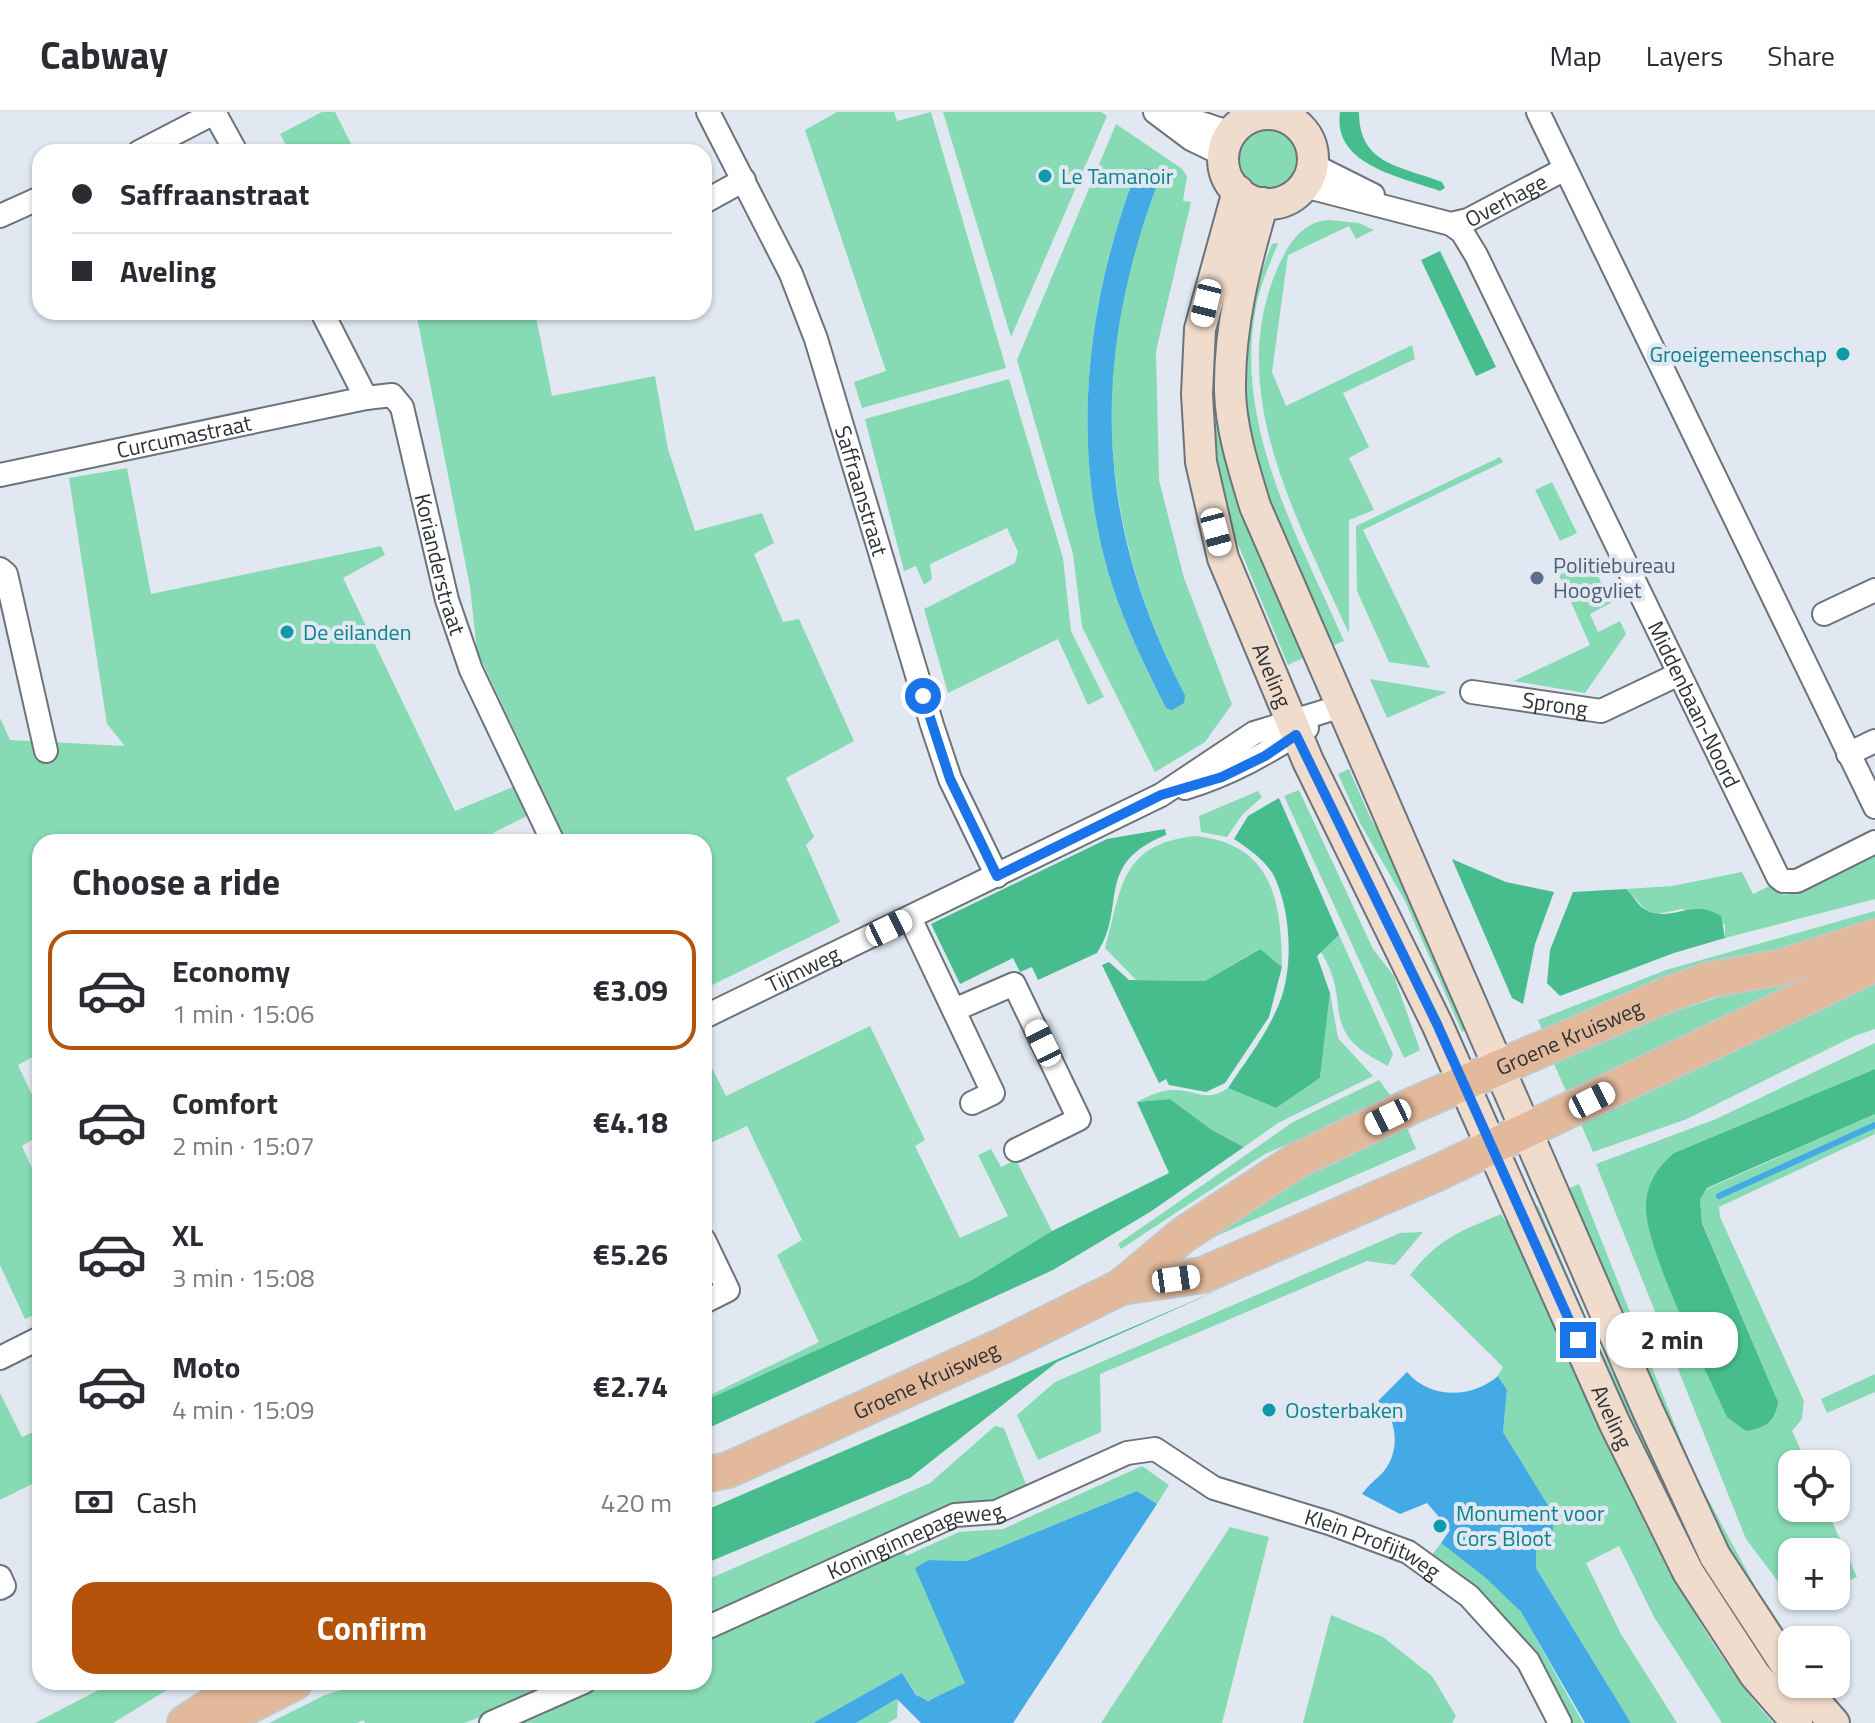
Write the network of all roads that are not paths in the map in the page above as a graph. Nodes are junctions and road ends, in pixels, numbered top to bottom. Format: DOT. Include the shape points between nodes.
graph roads {
  1 [pos="215,112"];
  2 [pos="708,112"];
  3 [pos="1155,112"];
  4 [pos="1168,112"];
  5 [pos="1538,112"];
  6 [pos="1285,115"];
  7 [pos="154,144"];
  8 [pos="232,144"];
  9 [pos="1228,144"];
  10 [pos="1565,169"];
  11 [pos="1308,175"];
  12 [pos="744,180"];
  13 [pos="1250,197"];
  14 [pos="712,198"];
  15 [pos="32,202"];
  16 [pos="0,216"];
  17 [pos="1451,224"];
  18 [pos="326,320"];
  19 [pos="366,398"];
  20 [pos="0,475"];
  21 [pos="0,569"];
  22 [pos="1875,590"];
  23 [pos="1824,614"];
  24 [pos="1679,674"];
  25 [pos="1472,692"];
  26 [pos="1342,706"];
  27 [pos="1294,728"];
  28 [pos="1875,741"];
  29 [pos="46,751"];
  30 [pos="1848,754"];
  31 [pos="1875,807"];
  32 [pos="549,834"];
  33 [pos="1875,842"];
  34 [pos="997,876"];
  35 [pos="910,918"];
  36 [pos="1875,937"];
  37 [pos="1875,964"];
  38 [pos="954,1010"];
  39 [pos="712,1013"];
  40 [pos="1498,1067"];
  41 [pos="1463,1083"];
  42 [pos="972,1103"];
  43 [pos="1524,1131"];
  44 [pos="1491,1147"];
  45 [pos="1016,1150"];
  46 [pos="712,1257"];
  47 [pos="1121,1287"];
  48 [pos="712,1298"];
  49 [pos="32,1342"];
  50 [pos="0,1358"];
  51 [pos="1127,1453"];
  52 [pos="712,1478"];
  53 [pos="0,1577"];
  54 [pos="0,1588"];
  55 [pos="712,1625"];
  56 [pos="1778,1653"];
  57 [pos="236,1690"];
  58 [pos="279,1690"];
  59 [pos="566,1690"];
  60 [pos="1812,1698"];
  61 [pos="185,1723"];
  62 [pos="215,1723"];
  63 [pos="491,1723"];
  64 [pos="1560,1723"];
  65 [pos="1797,1723"];
  66 [pos="1834,1723"];
  1 -- 7 [label="street"];
  1 -- 8 [label="street"];
  2 -- 12 [label="street, Saffraanstraat"];
  3 -- 9 [label="street" via="1191,139"];
  4 -- 9 [label="street"];
  5 -- 10 [label="street"];
  6 -- 9 [label="main road" via="1249,118"];
  6 -- 11 [label="main road" via="1310,142"];
  9 -- 13 [label="main road" via="1226,173"];
  10 -- 17 [label="street, Overhage"];
  10 -- 30 [label="street"];
  11 -- 13 [label="main road" via="1284,200"];
  11 -- 17 [label="street, Overhage" via="1338,197"];
  12 -- 14 [label="street"];
  12 -- 34 [label="street, Saffraanstraat" via="791,274 816,339 941,752"];
  13 -- 26 [label="main road, Aveling" via="1230,393 1236,435 1255,506"];
  13 -- 27 [label="main road, Aveling" via="1200,329 1201,462 1223,558"];
  15 -- 16 [label="street"];
  17 -- 24 [label="street, Middenbaan-Noord" via="1476,255"];
  18 -- 19 [label="street"];
  19 -- 20 [label="street, Curcumastraat"];
  19 -- 32 [label="street, Korianderstraat" via="392,395 402,407 447,600 466,656"];
  21 -- 29 [label="street" via="6,574"];
  22 -- 23 [label="street"];
  24 -- 25 [label="street, Sprong" via="1601,711"];
  24 -- 33 [label="street, Middenbaan-Noord" via="1778,877 1797,881"];
  26 -- 27 [label="street, Tijmweg"];
  26 -- 40 [label="main road, Aveling"];
  27 -- 34 [label="street, Tijmweg" via="1254,733 1161,795"];
  27 -- 41 [label="main road, Aveling"];
  28 -- 30 [label="street"];
  30 -- 31 [label="street"];
  34 -- 35 [label="street, Tijmweg"];
  35 -- 38 [label="street"];
  35 -- 39 [label="street, Tijmweg"];
  36 -- 40 [label="main road, Groene Kruisweg" via="1782,967 1708,980"];
  37 -- 43 [label="main road, Groene Kruisweg"];
  38 -- 42 [label="street" via="993,1093"];
  38 -- 45 [label="street" via="1014,984 1079,1119"];
  40 -- 41 [label="main road, Groene Kruisweg"];
  40 -- 43 [label="main road, Aveling"];
  41 -- 44 [label="main road, Aveling"];
  41 -- 47 [label="main road, Groene Kruisweg" via="1296,1161 1183,1235"];
  43 -- 44 [label="main road, Groene Kruisweg"];
  43 -- 56 [label="main road, Aveling" via="1715,1556"];
  44 -- 47 [label="main road, Groene Kruisweg" via="1203,1275"];
  44 -- 65 [label="main road, Aveling" via="1614,1422 1688,1572 1755,1675"];
  46 -- 48 [label="street" via="728,1290"];
  47 -- 52 [label="main road, Groene Kruisweg"];
  49 -- 50 [label="street"];
  51 -- 55 [label="street, Koninginnepageweg" via="996,1512 955,1515"];
  51 -- 64 [label="street, Klein Profijtweg" via="1155,1449 1214,1488 1408,1552 1469,1596 1528,1661"];
  53 -- 54 [label="street"];
  57 -- 61 [label="main road"];
  58 -- 62 [label="main road"];
  59 -- 63 [label="street"];
  60 -- 66 [label="main road"];
}
